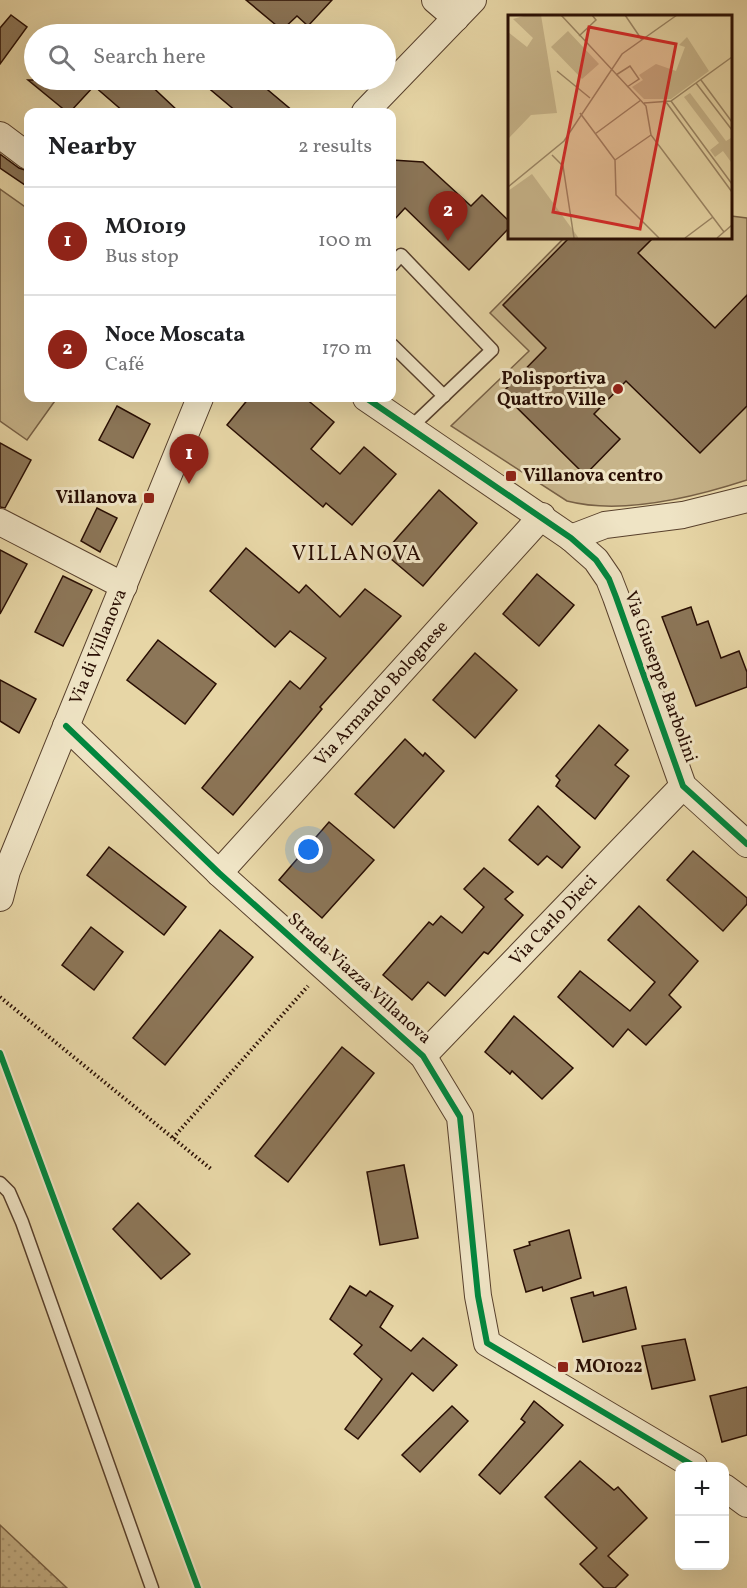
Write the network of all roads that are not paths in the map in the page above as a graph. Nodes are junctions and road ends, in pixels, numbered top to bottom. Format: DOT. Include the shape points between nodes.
graph roads {
  1 [pos="435,0"];
  2 [pos="464,9"];
  3 [pos="396,80"];
  4 [pos="386,90"];
  5 [pos="369,108"];
  6 [pos="0,135"];
  7 [pos="24,153"];
  8 [pos="396,261"];
  9 [pos="396,349"];
  10 [pos="444,396"];
  11 [pos="198,402"];
  12 [pos="372,402"];
  13 [pos="410,428"];
  14 [pos="747,500"];
  15 [pos="542,516"];
  16 [pos="0,522"];
  17 [pos="571,538"];
  18 [pos="124,586"];
  19 [pos="66,726"];
  20 [pos="683,786"];
  21 [pos="747,844"];
  22 [pos="219,873"];
  23 [pos="0,898"];
  24 [pos="423,1056"];
  25 [pos="0,1183"];
  26 [pos="686,1462"];
  27 [pos="729,1490"];
  28 [pos="747,1504"];
  29 [pos="152,1588"];
  1 -- 2 [label="street"];
  2 -- 3 [label="street"];
  4 -- 5 [label="street"];
  6 -- 7 [label="street"];
  8 -- 10 [label="lane" via="401,255 492,350"];
  9 -- 10 [label="lane"];
  10 -- 13 [label="lane"];
  11 -- 18 [label="street, Via di Villanova"];
  12 -- 13 [label="street, Via Giuseppe Barbolini"];
  13 -- 15 [label="street, Via Giuseppe Barbolini"];
  14 -- 17 [label="street" via="683,516 605,525"];
  15 -- 17 [label="street, Via Giuseppe Barbolini"];
  15 -- 22 [label="street, Via Armando Bolognese"];
  16 -- 18 [label="street"];
  17 -- 20 [label="street, Via Giuseppe Barbolini" via="596,560 609,579"];
  18 -- 19 [label="street, Via di Villanova"];
  19 -- 22 [label="street, Strada Viazza Villanova"];
  19 -- 23 [label="street, Via di Villanova"];
  20 -- 21 [label="street, Via Giuseppe Barbolini"];
  20 -- 24 [label="street, Via Carlo Dieci"];
  22 -- 24 [label="street, Strada Viazza Villanova"];
  24 -- 26 [label="street, Strada Viazza Villanova" via="460,1117 478,1296 487,1343"];
  25 -- 29 [label="lane" via="9,1192 22,1222"];
  27 -- 28 [label="street"];
}
